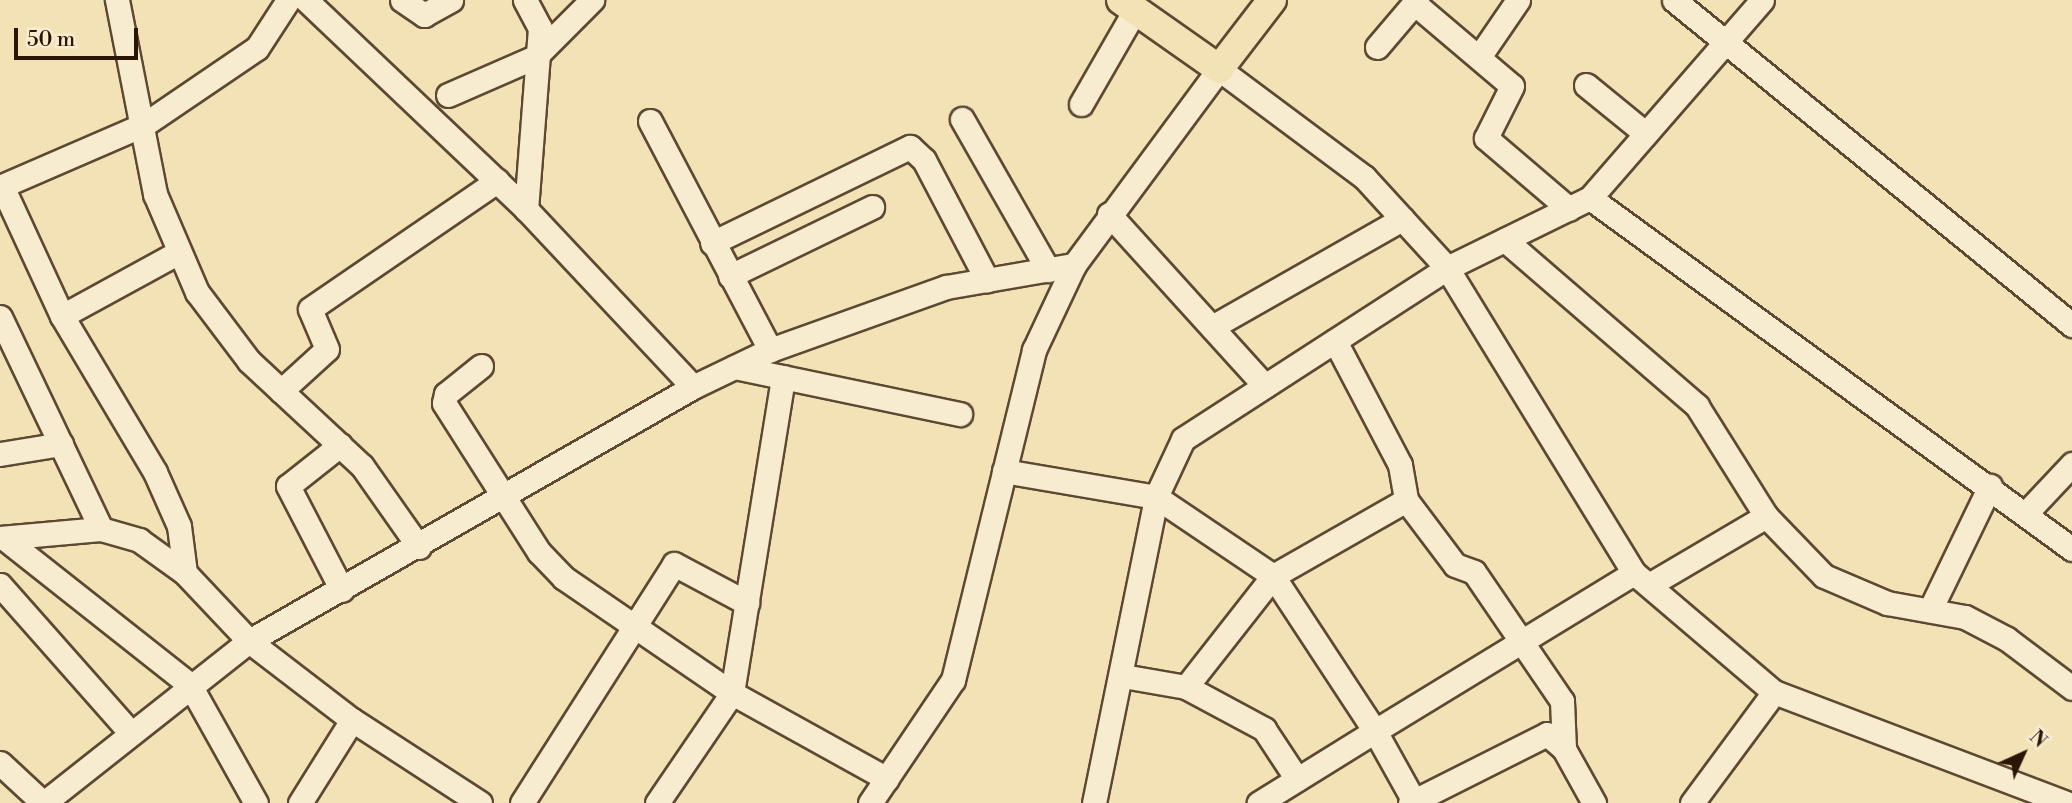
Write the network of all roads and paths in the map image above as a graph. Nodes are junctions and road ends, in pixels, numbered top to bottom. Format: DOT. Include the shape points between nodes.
graph roads {
  1 [pos="117,0"];
  2 [pos="288,0"];
  3 [pos="306,0"];
  4 [pos="402,0"];
  5 [pos="451,0"];
  6 [pos="525,0"];
  7 [pos="592,0"];
  8 [pos="1272,0"];
  9 [pos="1518,0"];
  10 [pos="1674,0"];
  11 [pos="1762,0"];
  12 [pos="1416,1"];
  13 [pos="1128,5"];
  14 [pos="1727,42"];
  15 [pos="1377,47"];
  16 [pos="535,57"];
  17 [pos="1479,57"];
  18 [pos="1219,69"];
  19 [pos="1586,85"];
  20 [pos="448,95"];
  21 [pos="1081,104"];
  22 [pos="962,119"];
  23 [pos="650,121"];
  24 [pos="145,124"];
  25 [pos="1646,134"];
  26 [pos="497,181"];
  27 [pos="1,185"];
  28 [pos="1590,198"];
  29 [pos="872,207"];
  30 [pos="526,209"];
  31 [pos="1569,209"];
  32 [pos="1109,214"];
  33 [pos="1402,219"];
  34 [pos="1505,240"];
  35 [pos="712,243"];
  36 [pos="177,253"];
  37 [pos="1074,265"];
  38 [pos="1447,268"];
  39 [pos="1048,270"];
  40 [pos="730,276"];
  41 [pos="988,279"];
  42 [pos="62,316"];
  43 [pos="0,317"];
  44 [pos="2072,325"];
  45 [pos="1212,327"];
  46 [pos="1335,341"];
  47 [pos="769,350"];
  48 [pos="481,366"];
  49 [pos="735,367"];
  50 [pos="783,377"];
  51 [pos="1265,386"];
  52 [pos="693,387"];
  53 [pos="281,391"];
  54 [pos="960,414"];
  55 [pos="61,444"];
  56 [pos="340,445"];
  57 [pos="0,454"];
  58 [pos="2072,464"];
  59 [pos="1004,471"];
  60 [pos="1990,486"];
  61 [pos="1156,497"];
  62 [pos="508,499"];
  63 [pos="1406,500"];
  64 [pos="2027,512"];
  65 [pos="1766,516"];
  66 [pos="101,529"];
  67 [pos="2,538"];
  68 [pos="419,548"];
  69 [pos="2072,550"];
  70 [pos="185,573"];
  71 [pos="1273,576"];
  72 [pos="1641,579"];
  73 [pos="0,585"];
  74 [pos="342,590"];
  75 [pos="747,603"];
  76 [pos="1930,610"];
  77 [pos="636,630"];
  78 [pos="1526,639"];
  79 [pos="249,641"];
  80 [pos="1123,676"];
  81 [pos="190,685"];
  82 [pos="1186,687"];
  83 [pos="2072,688"];
  84 [pos="1774,692"];
  85 [pos="732,693"];
  86 [pos="352,720"];
  87 [pos="1376,731"];
  88 [pos="131,733"];
  89 [pos="1564,749"];
  90 [pos="0,763"];
  91 [pos="1297,779"];
  92 [pos="878,796"];
  93 [pos="1413,802"];
  94 [pos="43,803"];
  95 [pos="256,803"];
  96 [pos="300,803"];
  97 [pos="480,803"];
  98 [pos="522,803"];
  99 [pos="657,803"];
  100 [pos="1094,803"];
  101 [pos="1259,803"];
  102 [pos="1594,803"];
  103 [pos="1692,803"];
  104 [pos="2066,803"];
  1 -- 24 [label="street"];
  2 -- 24 [label="street" via="257,48"];
  3 -- 26 [label="street"];
  4 -- 5 [label="street" via="424,15"];
  6 -- 16 [label="street" via="540,17"];
  7 -- 16 [label="street"];
  8 -- 18 [label="main road"];
  9 -- 17 [label="street"];
  10 -- 14 [label="street"];
  11 -- 14 [label="street"];
  12 -- 15 [label="street"];
  12 -- 17 [label="street"];
  13 -- 18 [label="main road"];
  13 -- 21 [label="street"];
  14 -- 25 [label="street"];
  14 -- 44 [label="street"];
  16 -- 20 [label="street"];
  16 -- 30 [label="street"];
  17 -- 31 [label="street" via="1514,90 1486,138"];
  18 -- 32 [label="street"];
  18 -- 33 [label="street" via="1364,177"];
  19 -- 25 [label="street"];
  22 -- 39 [label="street"];
  23 -- 35 [label="street"];
  24 -- 27 [label="street"];
  24 -- 36 [label="street" via="155,194"];
  25 -- 28 [label="street"];
  26 -- 30 [label="street"];
  26 -- 53 [label="street" via="310,309 327,349"];
  27 -- 42 [label="street"];
  28 -- 31 [label="street"];
  28 -- 60 [label="street"];
  29 -- 40 [label="street"];
  30 -- 52 [label="street"];
  31 -- 34 [label="street"];
  32 -- 37 [label="street"];
  32 -- 45 [label="street"];
  33 -- 38 [label="street"];
  33 -- 45 [label="street"];
  34 -- 38 [label="street"];
  34 -- 65 [label="street" via="1697,406"];
  35 -- 40 [label="street"];
  35 -- 41 [label="street" via="910,147 924,160"];
  36 -- 42 [label="street"];
  36 -- 53 [label="street" via="205,302"];
  37 -- 39 [label="street"];
  37 -- 59 [label="street" via="1034,350"];
  38 -- 46 [label="street"];
  38 -- 72 [label="street"];
  39 -- 41 [label="street"];
  40 -- 47 [label="street"];
  41 -- 47 [label="street" via="946,286"];
  42 -- 70 [label="street" via="155,472 179,526"];
  43 -- 55 [label="street"];
  45 -- 51 [label="street"];
  46 -- 51 [label="street"];
  46 -- 63 [label="street" via="1400,465"];
  47 -- 49 [label="street"];
  48 -- 62 [label="street" via="446,394 444,403"];
  49 -- 50 [label="street"];
  49 -- 52 [label="street"];
  50 -- 54 [label="street"];
  50 -- 75 [label="street"];
  51 -- 61 [label="street" via="1183,439"];
  52 -- 62 [label="street"];
  53 -- 56 [label="street"];
  55 -- 57 [label="street"];
  55 -- 66 [label="street"];
  56 -- 68 [label="street"];
  56 -- 74 [label="street" via="288,486"];
  58 -- 64 [label="street"];
  59 -- 61 [label="street"];
  59 -- 92 [label="street" via="953,680"];
  60 -- 64 [label="street"];
  60 -- 76 [label="street"];
  61 -- 71 [label="street"];
  61 -- 80 [label="street"];
  62 -- 68 [label="street"];
  62 -- 77 [label="street" via="539,552 564,578"];
  63 -- 71 [label="street"];
  63 -- 78 [label="street" via="1455,565 1474,572"];
  64 -- 69 [label="street"];
  65 -- 72 [label="street"];
  65 -- 76 [label="street" via="1825,576 1888,603"];
  66 -- 67 [label="street"];
  66 -- 70 [label="street" via="139,540"];
  67 -- 81 [label="street"];
  68 -- 74 [label="street"];
  70 -- 79 [label="street"];
  71 -- 82 [label="street"];
  71 -- 87 [label="street"];
  72 -- 78 [label="street"];
  72 -- 84 [label="street"];
  73 -- 88 [label="street"];
  74 -- 79 [label="street"];
  75 -- 77 [label="street" via="677,562"];
  75 -- 85 [label="street"];
  76 -- 83 [label="street" via="1965,617 2007,639"];
  77 -- 85 [label="street"];
  77 -- 98 [label="street"];
  78 -- 87 [label="street"];
  78 -- 89 [label="street" via="1562,701"];
  79 -- 81 [label="street"];
  79 -- 86 [label="street"];
  80 -- 82 [label="street"];
  80 -- 100 [label="street"];
  81 -- 88 [label="street"];
  81 -- 95 [label="street"];
  82 -- 91 [label="street" via="1264,729"];
  84 -- 103 [label="street"];
  84 -- 104 [label="street"];
  85 -- 92 [label="street"];
  85 -- 99 [label="street"];
  86 -- 96 [label="street"];
  86 -- 97 [label="street"];
  87 -- 91 [label="street"];
  87 -- 93 [label="street"];
  88 -- 94 [label="street"];
  89 -- 93 [label="street" via="1555,737 1539,735"];
  89 -- 102 [label="street"];
  90 -- 94 [label="street"];
  91 -- 101 [label="street"];
}
